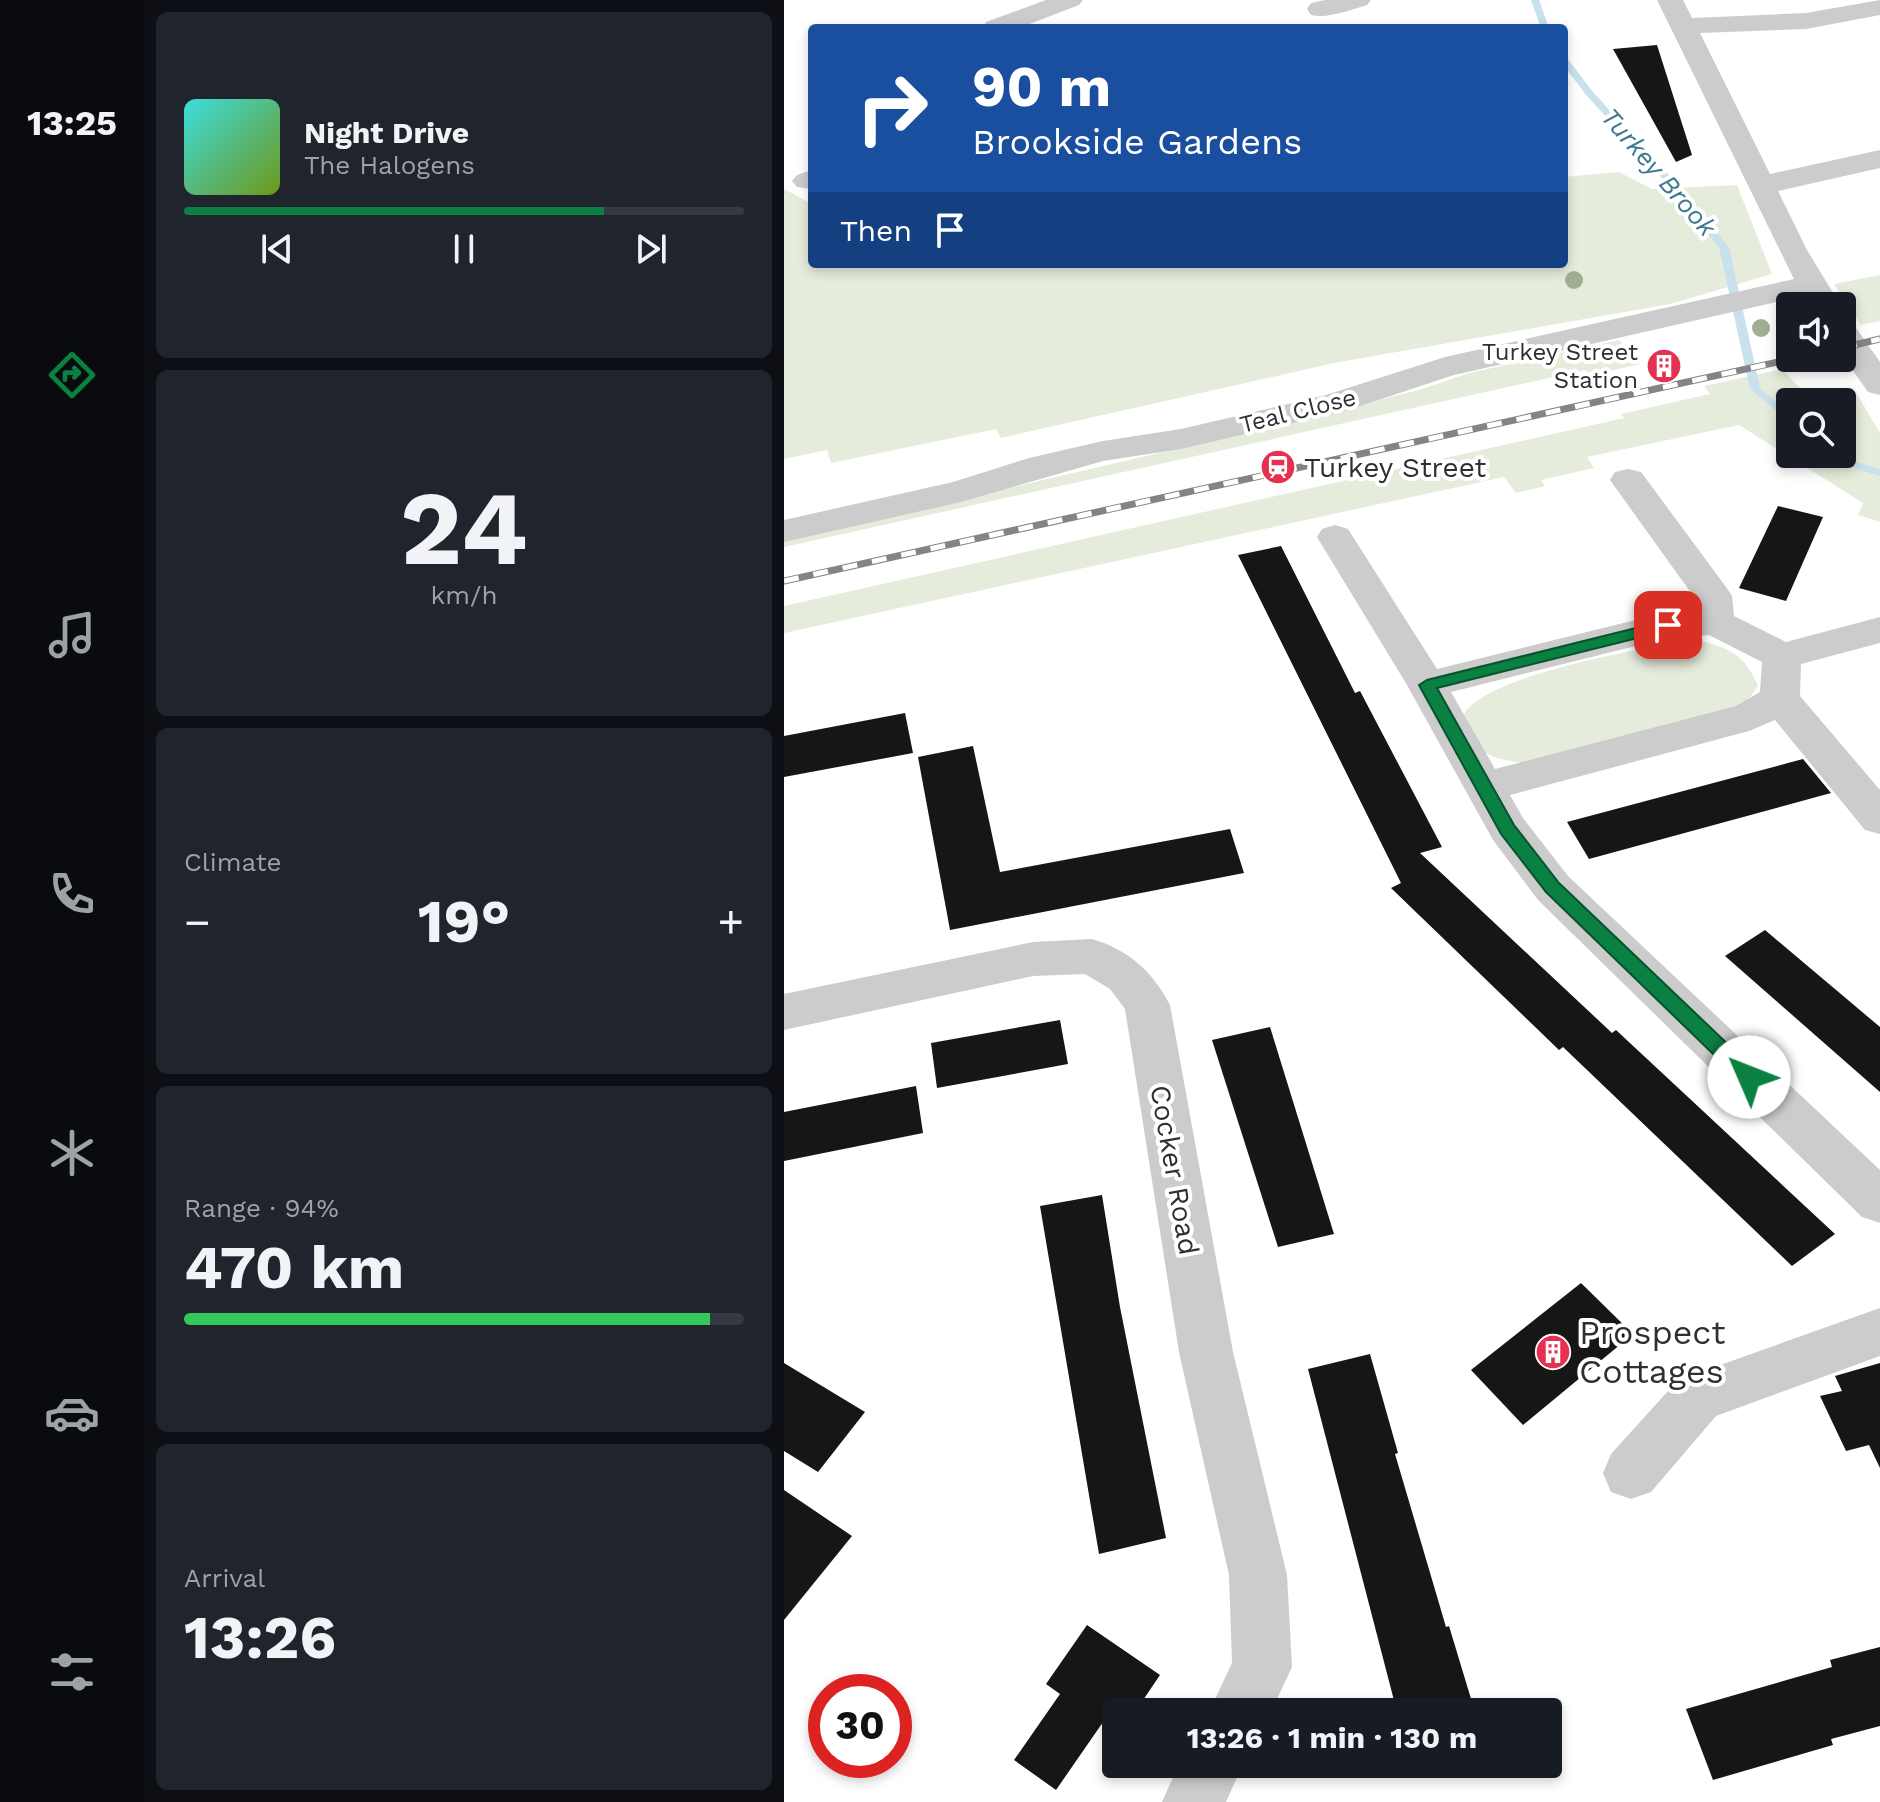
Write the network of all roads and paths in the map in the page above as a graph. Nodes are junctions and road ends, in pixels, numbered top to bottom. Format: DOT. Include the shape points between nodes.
graph roads {
  1 [pos="1070,0"];
  2 [pos="1358,0"];
  3 [pos="1880,7"];
  4 [pos="1320,9"];
  5 [pos="1676,13"];
  6 [pos="1006,24"];
  7 [pos="1880,159"];
  8 [pos="1763,184"];
  9 [pos="1816,292"];
  10 [pos="1776,297"];
  11 [pos="1856,352"];
  12 [pos="1880,385"];
  13 [pos="1628,480"];
  14 [pos="784,531"];
  15 [pos="1335,537"];
  16 [pos="1715,622"];
  17 [pos="1880,630"];
  18 [pos="1782,656"];
  19 [pos="1427,685"];
  20 [pos="1780,699"];
  21 [pos="1483,787"];
  22 [pos="1880,819"];
  23 [pos="784,1012"];
  24 [pos="1880,1202"];
  25 [pos="1880,1332"];
  26 [pos="1631,1473"];
  27 [pos="1246,1698"];
  28 [pos="1205,1778"];
  29 [pos="1193,1802"];
  1 -- 6 [label="street"];
  2 -- 4 [label="street"];
  3 -- 5 [label="street" via="1810,20"];
  5 -- 8 [label="street"];
  7 -- 8 [label="street"];
  8 -- 9 [label="street"];
  10 -- 14 [label="street, Teal Close" via="1721,304 1445,367 1336,403 1103,451 961,491"];
  11 -- 12 [label="street"];
  13 -- 16 [label="street" via="1713,596"];
  15 -- 19 [label="street"];
  16 -- 18 [label="street"];
  16 -- 19 [label="street" via="1668,625"];
  17 -- 18 [label="street"];
  18 -- 20 [label="street"];
  19 -- 21 [label="street"];
  20 -- 21 [label="street" via="1749,717"];
  20 -- 22 [label="street"];
  21 -- 24 [label="street" via="1553,888"];
  23 -- 27 [label="street, Cocker Road" via="1033,959 1092,956 1126,976 1147,1005 1206,1352 1258,1575 1262,1667"];
  25 -- 26 [label="street" via="1697,1398"];
  28 -- 29 [label="street"];
}
